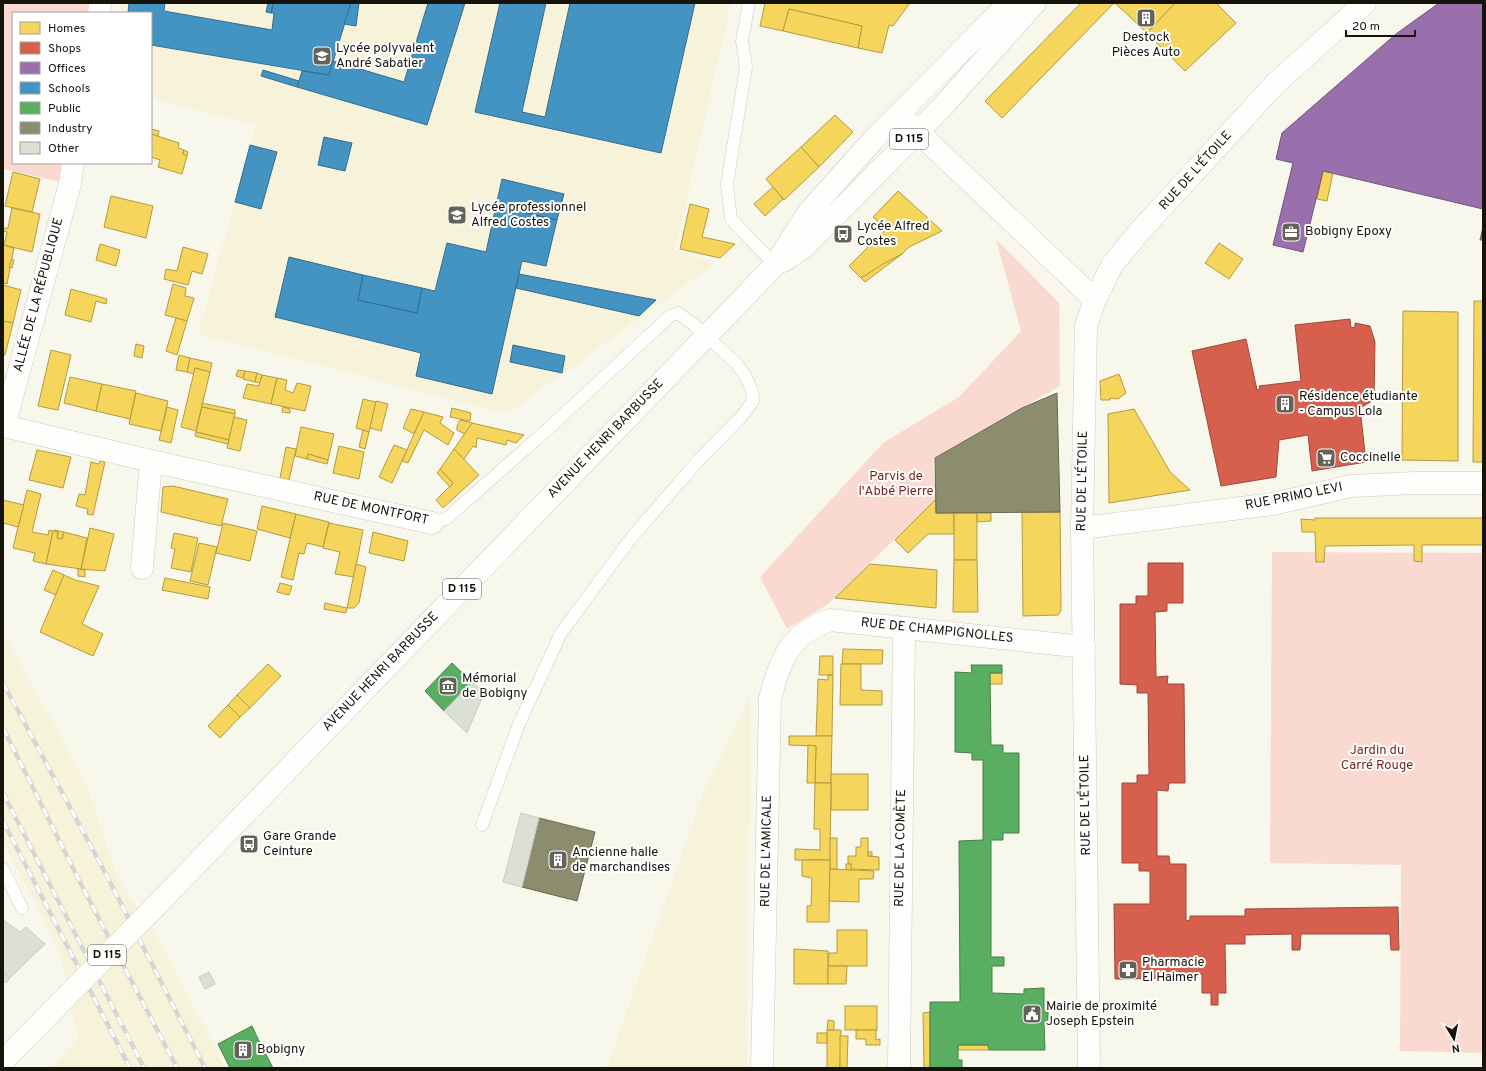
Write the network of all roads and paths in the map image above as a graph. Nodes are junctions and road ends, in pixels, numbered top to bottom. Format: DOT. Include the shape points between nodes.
graph roads {
  1 [pos="749,3"];
  2 [pos="1010,3"];
  3 [pos="1035,3"];
  4 [pos="1365,3"];
  5 [pos="900,114"];
  6 [pos="918,130"];
  7 [pos="73,164"];
  8 [pos="775,265"];
  9 [pos="1095,300"];
  10 [pos="706,336"];
  11 [pos="4,426"];
  12 [pos="151,461"];
  13 [pos="1483,483"];
  14 [pos="432,523"];
  15 [pos="1082,528"];
  16 [pos="142,568"];
  17 [pos="904,629"];
  18 [pos="796,639"];
  19 [pos="1084,647"];
  20 [pos="482,825"];
  21 [pos="3,869"];
  22 [pos="22,908"];
  23 [pos="3,1061"];
  24 [pos="762,1068"];
  25 [pos="898,1068"];
  26 [pos="1089,1068"];
  1 -- 8 [label="lane" via="742,41 746,67 727,184 731,219"];
  2 -- 5 [label="street, AVENUE HENRI BARBUSSE / D 115"];
  3 -- 6 [label="street, AVENUE HENRI BARBUSSE / D 115" via="944,105"];
  4 -- 9 [label="street, RUE DE L'ÉTOILE" via="1276,83 1140,232 1112,265"];
  5 -- 6 [label="street"];
  5 -- 8 [label="street, AVENUE HENRI BARBUSSE / D 115" via="808,213"];
  6 -- 8 [label="street, AVENUE HENRI BARBUSSE / D 115" via="803,248"];
  6 -- 9 [label="street"];
  7 -- 11 [label="street, ALLÉE DE LA RÉPUBLIQUE" via="70,184"];
  8 -- 10 [label="street, AVENUE HENRI BARBUSSE / D 115"];
  9 -- 15 [label="street, RUE DE L'ÉTOILE" via="1086,326"];
  10 -- 14 [label="lane, RUE DE MONTFORT" via="678,313 670,316 446,519"];
  10 -- 20 [label="lane" via="746,377 753,401 632,537 561,633 519,724"];
  10 -- 23 [label="street, AVENUE HENRI BARBUSSE / D 115, bridge"];
  11 -- 12 [label="street, RUE DE MONTFORT"];
  12 -- 14 [label="street, RUE DE MONTFORT"];
  12 -- 16 [label="street"];
  13 -- 15 [label="street, RUE PRIMO LEVI" via="1351,486 1273,504"];
  15 -- 19 [label="street, RUE DE L'ÉTOILE"];
  17 -- 18 [label="street, RUE DE CHAMPIGNOLLES" via="830,620 813,626"];
  17 -- 19 [label="street, RUE DE CHAMPIGNOLLES"];
  17 -- 25 [label="street, RUE DE LA COMÈTE"];
  18 -- 24 [label="street, RUE DE L'AMICALE" via="777,669 770,699"];
  19 -- 26 [label="street, RUE DE L'ÉTOILE"];
  21 -- 22 [label="lane"];
}
